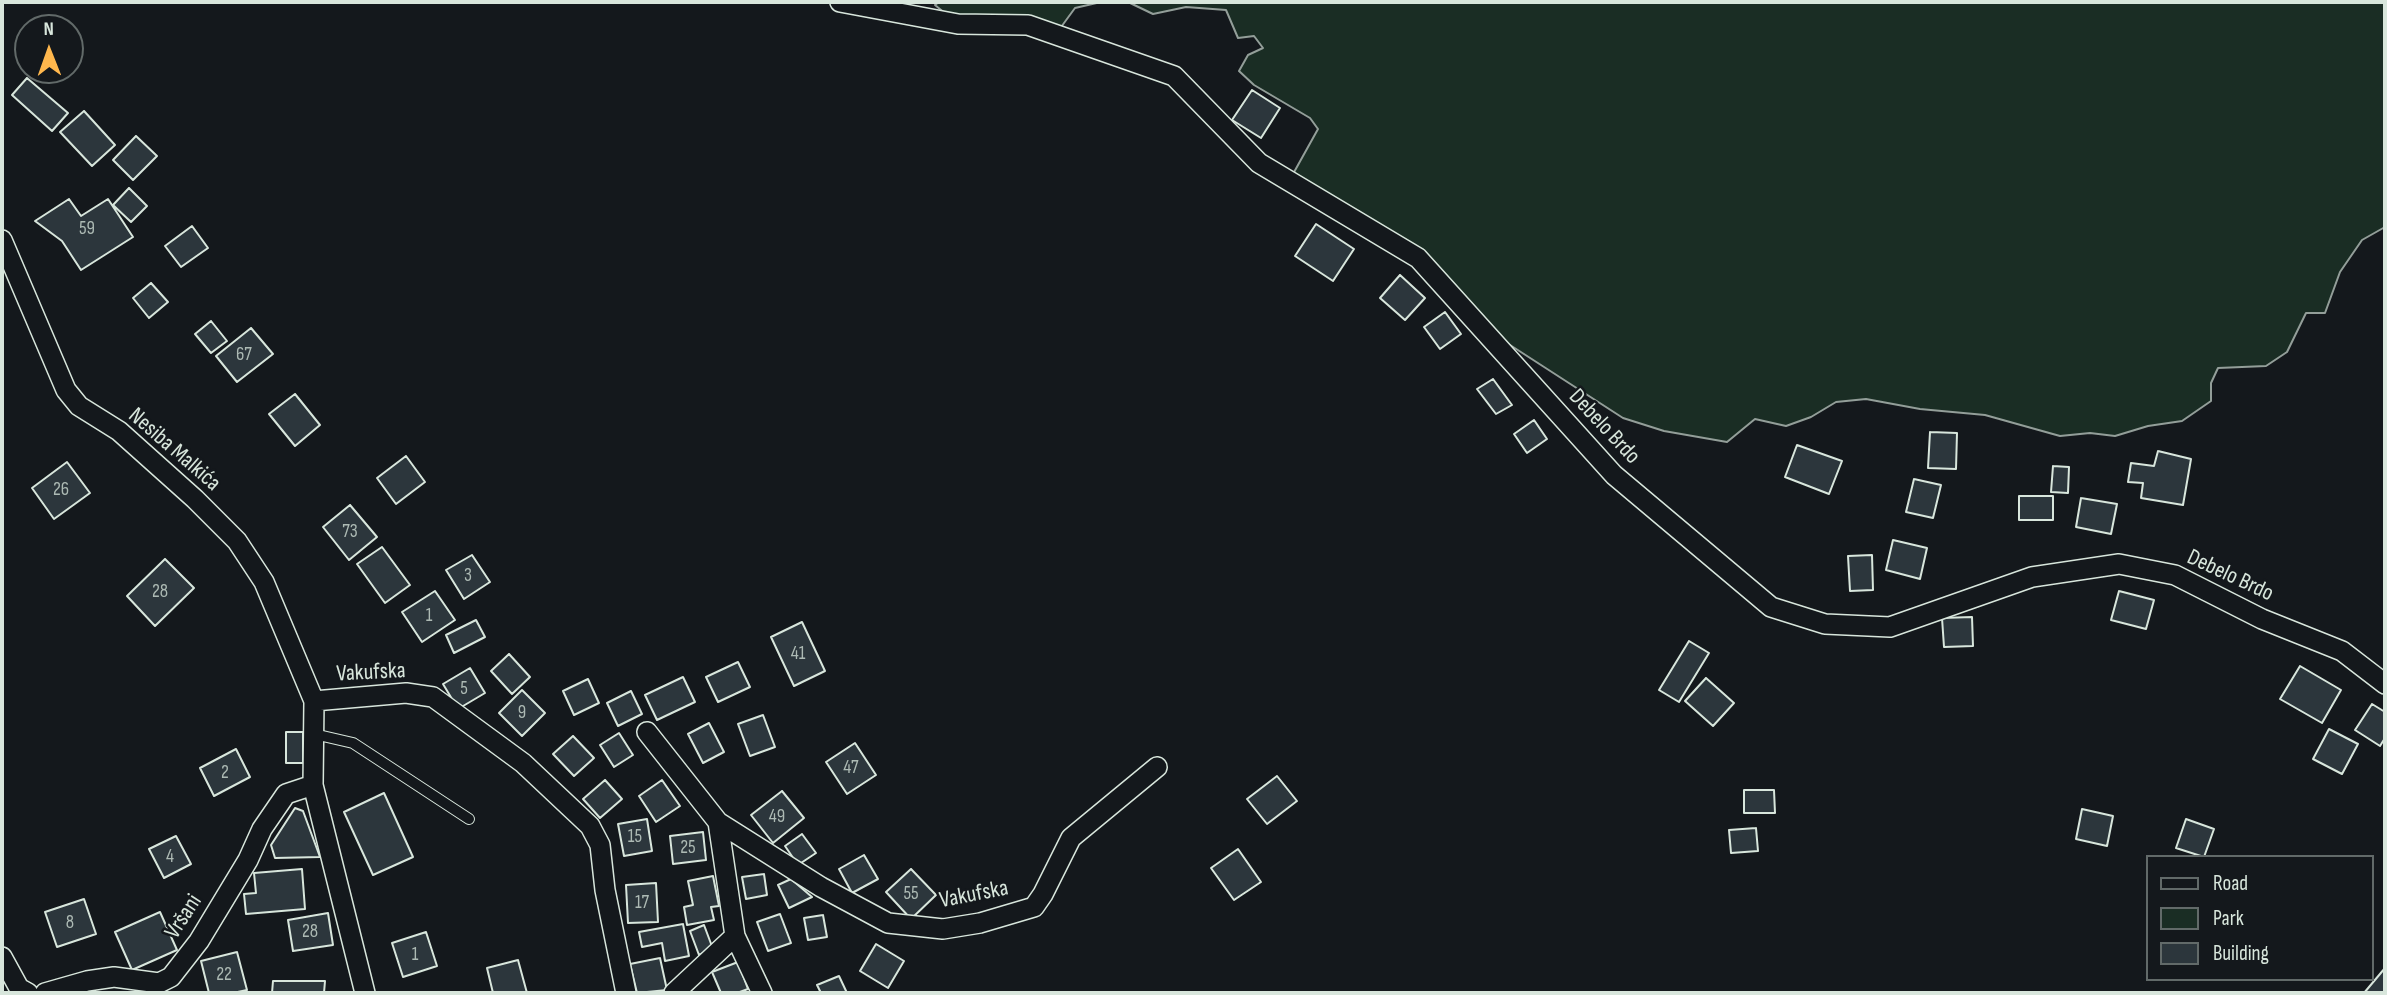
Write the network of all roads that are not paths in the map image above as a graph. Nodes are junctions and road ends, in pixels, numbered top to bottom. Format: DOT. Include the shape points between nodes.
graph roads {
  1 [pos="840,2"];
  2 [pos="2,240"];
  3 [pos="2385,684"];
  4 [pos="314,701"];
  5 [pos="648,732"];
  6 [pos="313,734"];
  7 [pos="1157,767"];
  8 [pos="313,785"];
  9 [pos="469,819"];
  10 [pos="718,822"];
  11 [pos="735,936"];
  12 [pos="2,957"];
  13 [pos="28,993"];
  14 [pos="45,993"];
  15 [pos="365,993"];
  16 [pos="626,993"];
  17 [pos="674,993"];
  18 [pos="762,993"];
  1 -- 3 [label="street, Debelo Brdo" via="958,23 1028,24 1174,76 1259,163 1418,258 1614,475 1771,607 1825,624 1890,627 2032,577 2119,564 2175,575 2262,619 2343,651"];
  2 -- 4 [label="street, Nesiba Malkića" via="66,390 195,499 237,541 264,582"];
  4 -- 6 [label="street"];
  4 -- 16 [label="street, Vakufska" via="406,693 433,697 523,763 590,826 600,845"];
  5 -- 10 [label="street, Vakufska"];
  6 -- 8 [label="street"];
  6 -- 9 [label="lane" via="354,743"];
  7 -- 10 [label="street, Vakufska" via="1071,838 1034,907 943,929 888,923"];
  8 -- 14 [label="street, Vršani" via="286,794 199,941 171,977 159,983 114,977"];
  8 -- 15 [label="street"];
  10 -- 11 [label="street, Vakufska"];
  11 -- 17 [label="street"];
  11 -- 18 [label="street, Vakufska"];
  12 -- 13 [label="street" via="19,988"];
}
